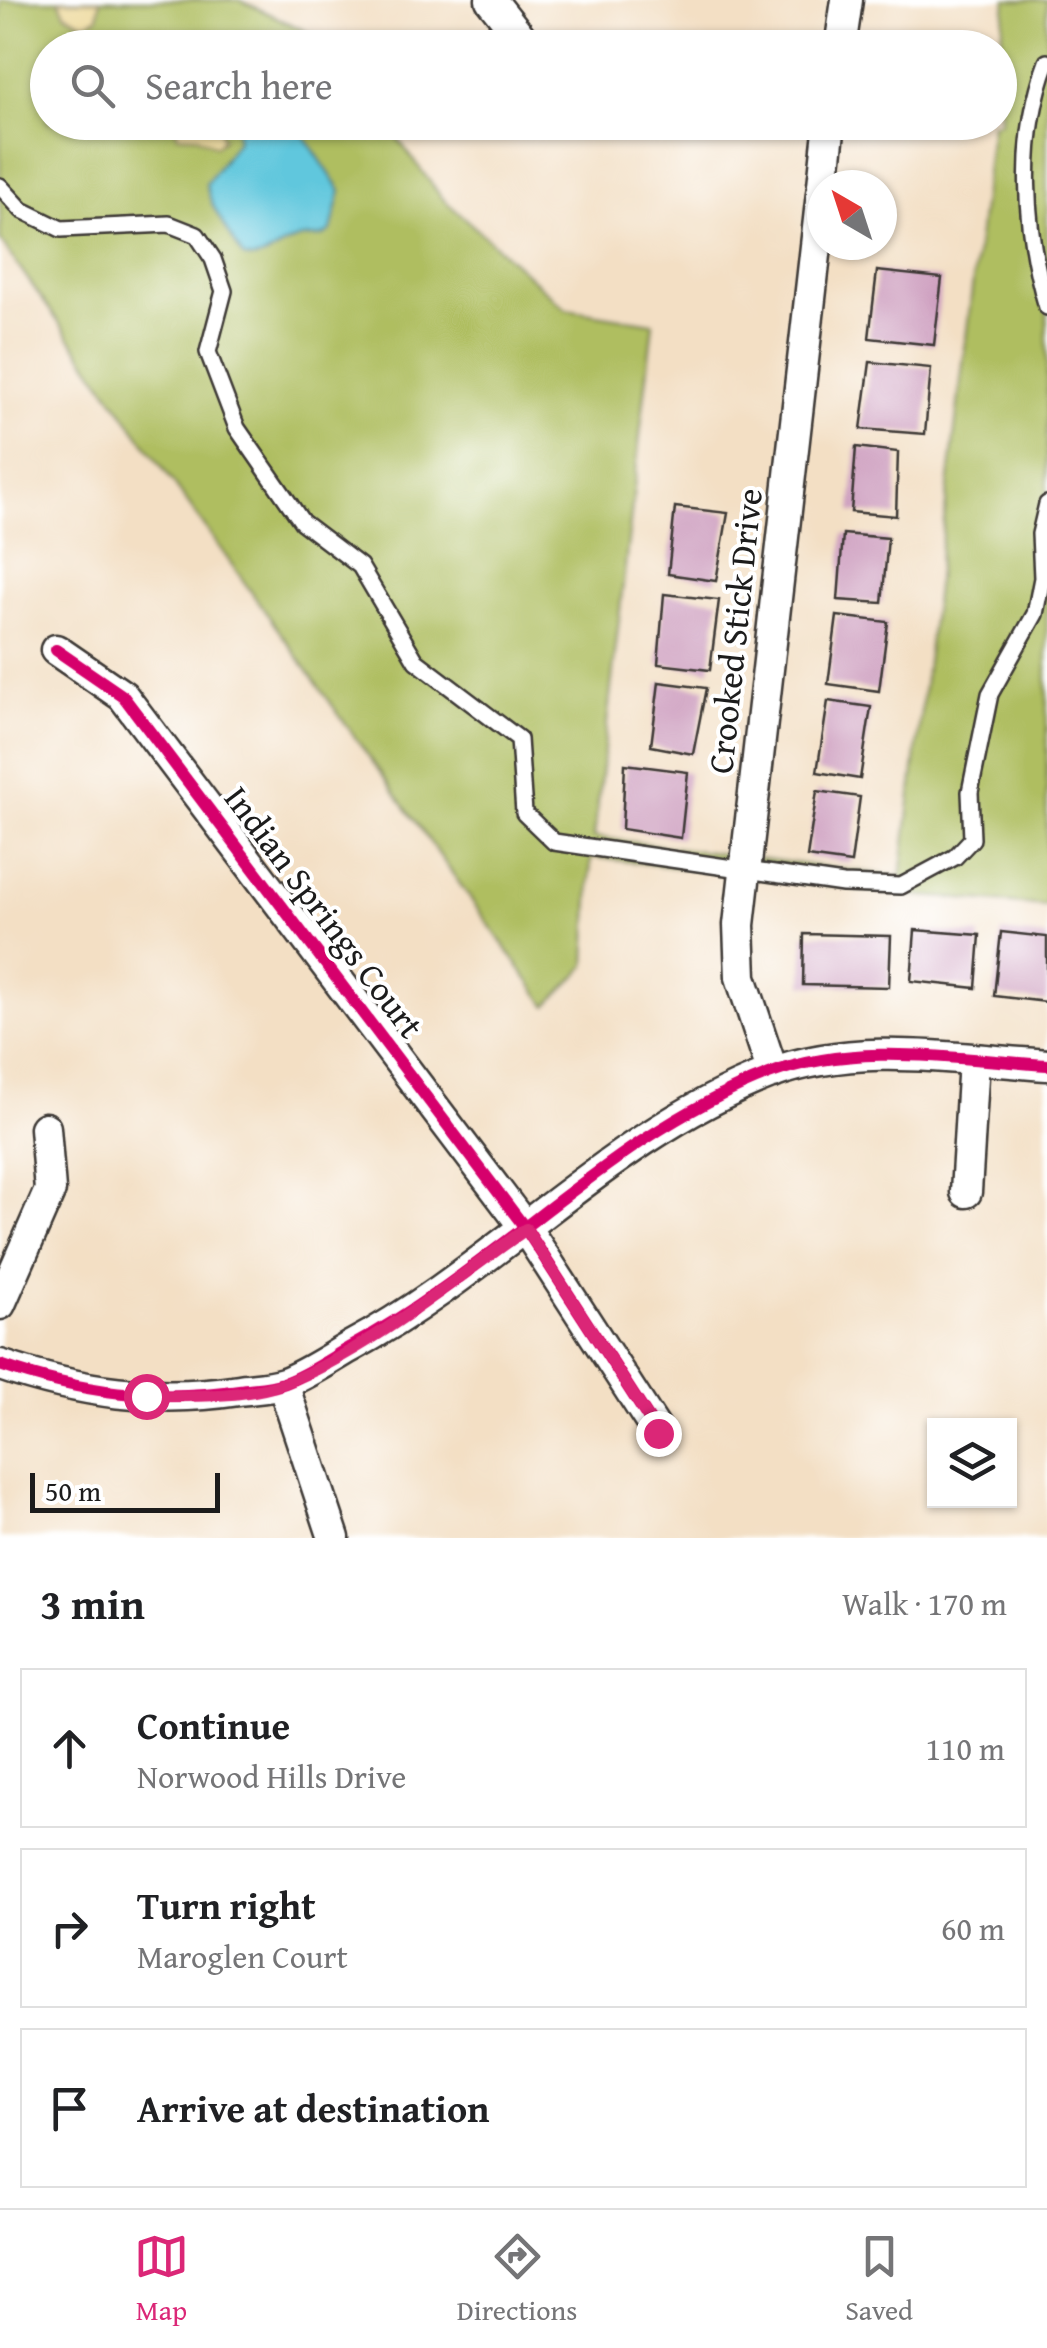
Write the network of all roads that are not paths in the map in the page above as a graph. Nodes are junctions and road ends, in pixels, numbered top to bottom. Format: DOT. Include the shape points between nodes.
graph roads {
  1 [pos="491,0"];
  2 [pos="847,0"];
  3 [pos="514,30"];
  4 [pos="843,30"];
  5 [pos="1047,62"];
  6 [pos="828,140"];
  7 [pos="825,170"];
  8 [pos="0,186"];
  9 [pos="814,260"];
  10 [pos="1047,306"];
  11 [pos="1047,504"];
  12 [pos="56,650"];
  13 [pos="746,871"];
  14 [pos="974,1060"];
  15 [pos="1047,1064"];
  16 [pos="773,1072"];
  17 [pos="45,1128"];
  18 [pos="966,1192"];
  19 [pos="526,1229"];
  20 [pos="0,1304"];
  21 [pos="0,1365"];
  22 [pos="283,1384"];
  23 [pos="658,1433"];
  24 [pos="334,1538"];
  1 -- 3 [label="street"];
  2 -- 4 [label="street"];
  5 -- 10 [label="lane" via="1028,164 1032,248"];
  6 -- 7 [label="street"];
  8 -- 13 [label="lane" via="22,210 61,229 169,224 198,235 224,291 208,352 238,428 302,522 360,566 416,661 519,739 524,813 538,830 554,842"];
  9 -- 13 [label="street, Crooked Stick Drive"];
  11 -- 13 [label="lane" via="1035,614 990,694 970,792 972,839 965,848 901,886"];
  12 -- 19 [label="street, Indian Springs Court" via="123,696"];
  13 -- 16 [label="street, Crooked Stick Drive" via="740,977"];
  14 -- 15 [label="street"];
  14 -- 16 [label="street" via="864,1053"];
  14 -- 18 [label="street"];
  16 -- 19 [label="street" via="658,1129"];
  17 -- 20 [label="street" via="50,1190"];
  19 -- 22 [label="street" via="390,1326"];
  19 -- 23 [label="street, Indian Springs Court"];
  21 -- 22 [label="street" via="97,1392 146,1396"];
  22 -- 24 [label="street"];
}
